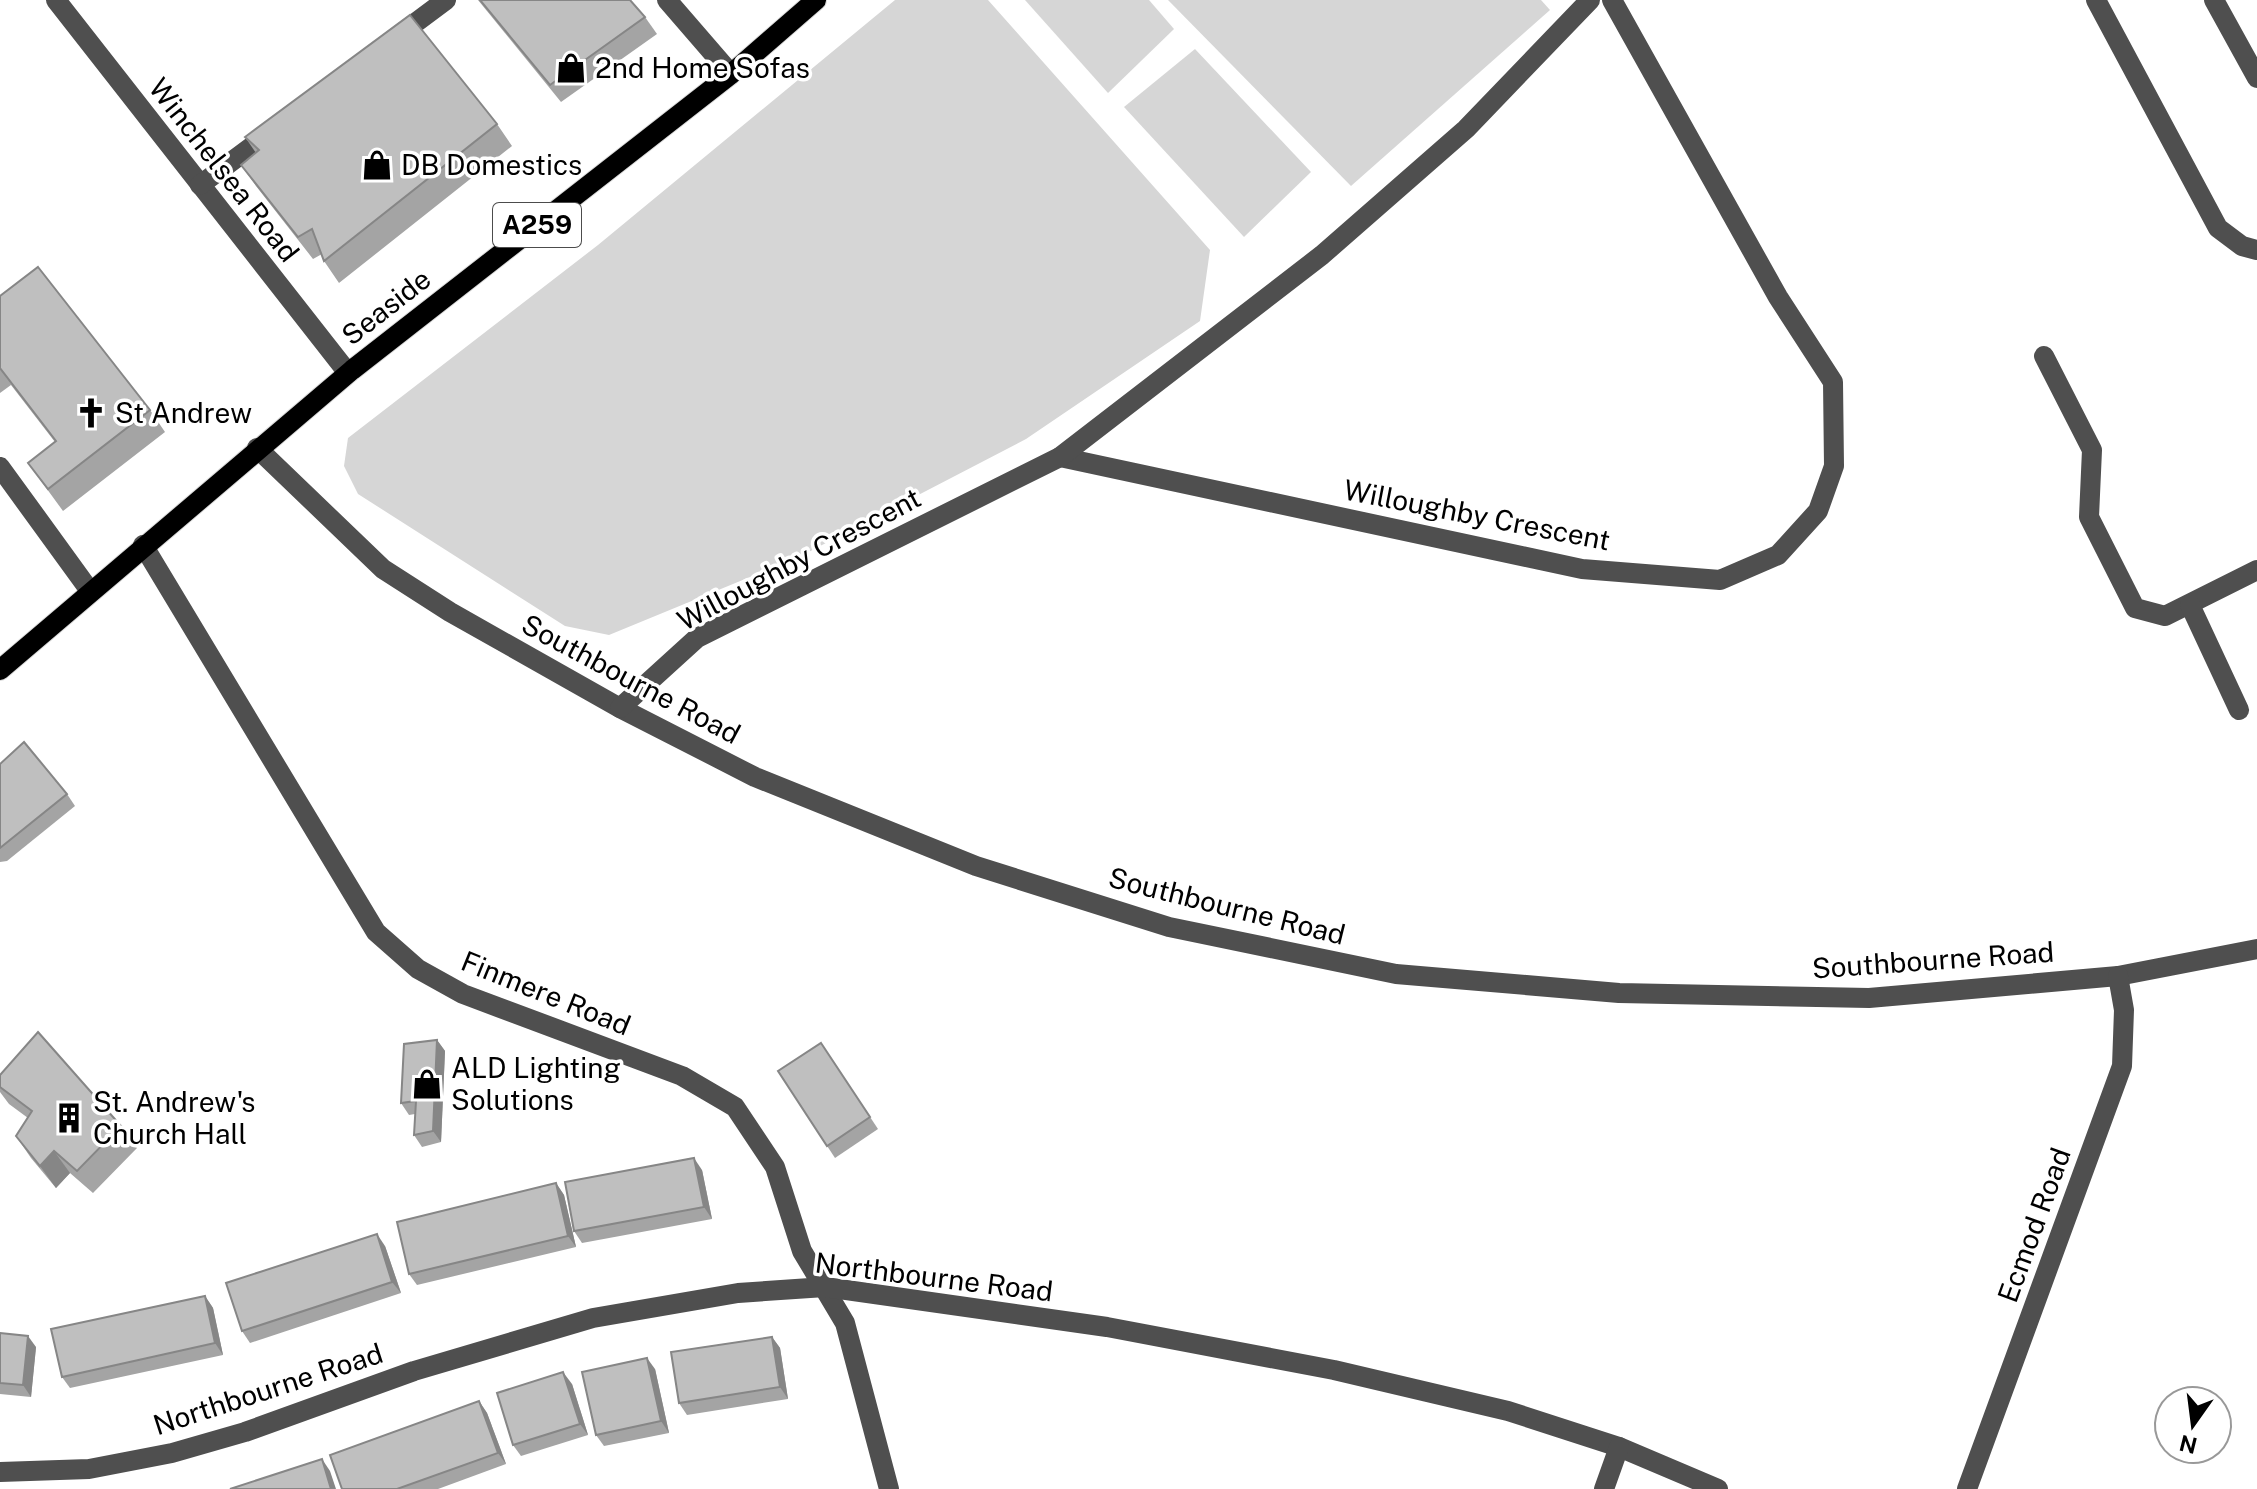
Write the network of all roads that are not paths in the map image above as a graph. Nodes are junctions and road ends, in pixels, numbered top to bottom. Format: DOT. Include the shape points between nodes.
graph roads {
  1 [pos="56,0"];
  2 [pos="446,0"];
  3 [pos="667,0"];
  4 [pos="816,0"];
  5 [pos="1590,0"];
  6 [pos="1612,0"];
  7 [pos="2096,0"];
  8 [pos="2214,0"];
  9 [pos="385,46"];
  10 [pos="731,74"];
  11 [pos="2257,78"];
  12 [pos="286,120"];
  13 [pos="200,185"];
  14 [pos="2257,250"];
  15 [pos="2044,356"];
  16 [pos="348,373"];
  17 [pos="257,448"];
  18 [pos="1060,457"];
  19 [pos="0,467"];
  20 [pos="143,545"];
  21 [pos="2257,570"];
  22 [pos="90,591"];
  23 [pos="2190,605"];
  24 [pos="0,670"];
  25 [pos="620,708"];
  26 [pos="2239,710"];
  27 [pos="2257,949"];
  28 [pos="2118,976"];
  29 [pos="825,1287"];
  30 [pos="1619,1447"];
  31 [pos="0,1472"];
  32 [pos="889,1489"];
  33 [pos="1604,1489"];
  34 [pos="1718,1489"];
  35 [pos="1967,1489"];
  1 -- 13 [label="street, Winchelsea Road"];
  2 -- 9 [label="street"];
  3 -- 10 [label="street"];
  4 -- 10 [label="main road, Seaside / A259"];
  5 -- 18 [label="street, Willoughby Crescent" via="1466,129 1322,255"];
  6 -- 18 [label="street, Willoughby Crescent" via="1778,297 1833,382 1834,466 1818,511 1778,555 1720,580 1582,569"];
  7 -- 14 [label="street" via="2218,228"];
  8 -- 11 [label="street"];
  10 -- 16 [label="main road, Seaside / A259"];
  12 -- 13 [label="street"];
  13 -- 16 [label="street, Winchelsea Road"];
  15 -- 23 [label="street" via="2092,450 2089,517 2135,608 2165,616"];
  16 -- 17 [label="main road, Seaside / A259"];
  17 -- 20 [label="main road, Seaside / A259"];
  17 -- 25 [label="street, Southbourne Road" via="383,569"];
  18 -- 25 [label="street, Willoughby Crescent" via="697,638"];
  19 -- 22 [label="street"];
  20 -- 22 [label="main road, Seaside / A259"];
  20 -- 29 [label="street, Finmere Road" via="376,932 418,969 463,994 682,1076 735,1107 775,1167 802,1251"];
  21 -- 23 [label="street"];
  22 -- 24 [label="main road, Seaside / A259"];
  23 -- 26 [label="street"];
  25 -- 28 [label="street, Southbourne Road" via="755,777 976,866 1169,927 1396,974 1619,993 1869,998"];
  27 -- 28 [label="street, Southbourne Road"];
  28 -- 35 [label="street, Ecmod Road" via="2124,1010 2122,1066"];
  29 -- 30 [label="street, Northbourne Road" via="1107,1327 1334,1370 1508,1411"];
  29 -- 31 [label="street, Northbourne Road" via="738,1293 593,1318 414,1371 172,1453 89,1469"];
  29 -- 32 [label="street, Finmere Road" via="845,1323"];
  30 -- 33 [label="street"];
  30 -- 34 [label="street, Northbourne Road"];
}
